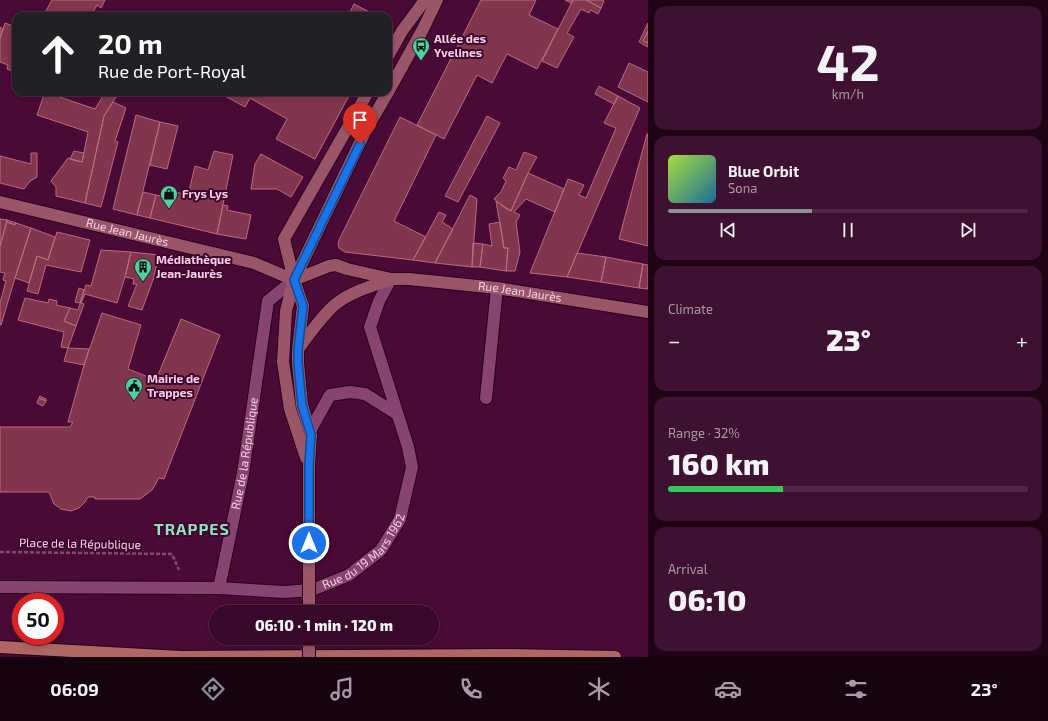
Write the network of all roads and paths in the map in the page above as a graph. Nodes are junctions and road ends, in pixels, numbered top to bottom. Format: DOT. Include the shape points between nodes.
graph roads {
  1 [pos="425,0"];
  2 [pos="437,0"];
  3 [pos="392,49"];
  4 [pos="392,85"];
  5 [pos="366,96"];
  6 [pos="386,96"];
  7 [pos="0,202"];
  8 [pos="391,279"];
  9 [pos="294,280"];
  10 [pos="497,288"];
  11 [pos="648,312"];
  12 [pos="298,350"];
  13 [pos="486,398"];
  14 [pos="397,414"];
  15 [pos="310,431"];
  16 [pos="309,465"];
  17 [pos="0,552"];
  18 [pos="0,587"];
  19 [pos="186,588"];
  20 [pos="219,588"];
  21 [pos="309,605"];
  22 [pos="309,645"];
  23 [pos="0,647"];
  24 [pos="309,657"];
  25 [pos="615,657"];
  1 -- 3 [label="main road"];
  2 -- 4 [label="main road"];
  5 -- 9 [label="main road" via="284,239"];
  6 -- 9 [label="main road" via="366,130"];
  7 -- 9 [label="main road, Rue Jean Jaurès" via="254,264"];
  8 -- 9 [label="main road, Rue Jean Jaurès" via="336,265"];
  8 -- 10 [label="main road, Rue Jean Jaurès"];
  8 -- 12 [label="main road, Rue Jean Jaurès" via="337,303 315,326"];
  8 -- 14 [label="street, Rue du 19 Mars 1962" via="379,301 370,327"];
  9 -- 12 [label="main road" via="303,306"];
  9 -- 16 [label="main road" via="286,311 283,362 290,409"];
  9 -- 20 [label="street, Rue de la République" via="268,301 243,474"];
  10 -- 11 [label="main road, Rue Jean Jaurès"];
  10 -- 13 [label="street"];
  12 -- 15 [label="main road" via="302,405"];
  14 -- 15 [label="street" via="365,394 350,392 330,395"];
  14 -- 20 [label="street, Rue du 19 Mars 1962" via="412,467 400,519 381,550 349,575 312,590 284,592"];
  15 -- 16 [label="main road"];
  16 -- 21 [label="main road, bridge"];
  17 -- 19 [label="path, Place de la République" via="172,554"];
  18 -- 19 [label="street"];
  19 -- 20 [label="street"];
  22 -- 24 [label="main road, bridge"];
  23 -- 25 [label="main road" via="181,657"];
}
